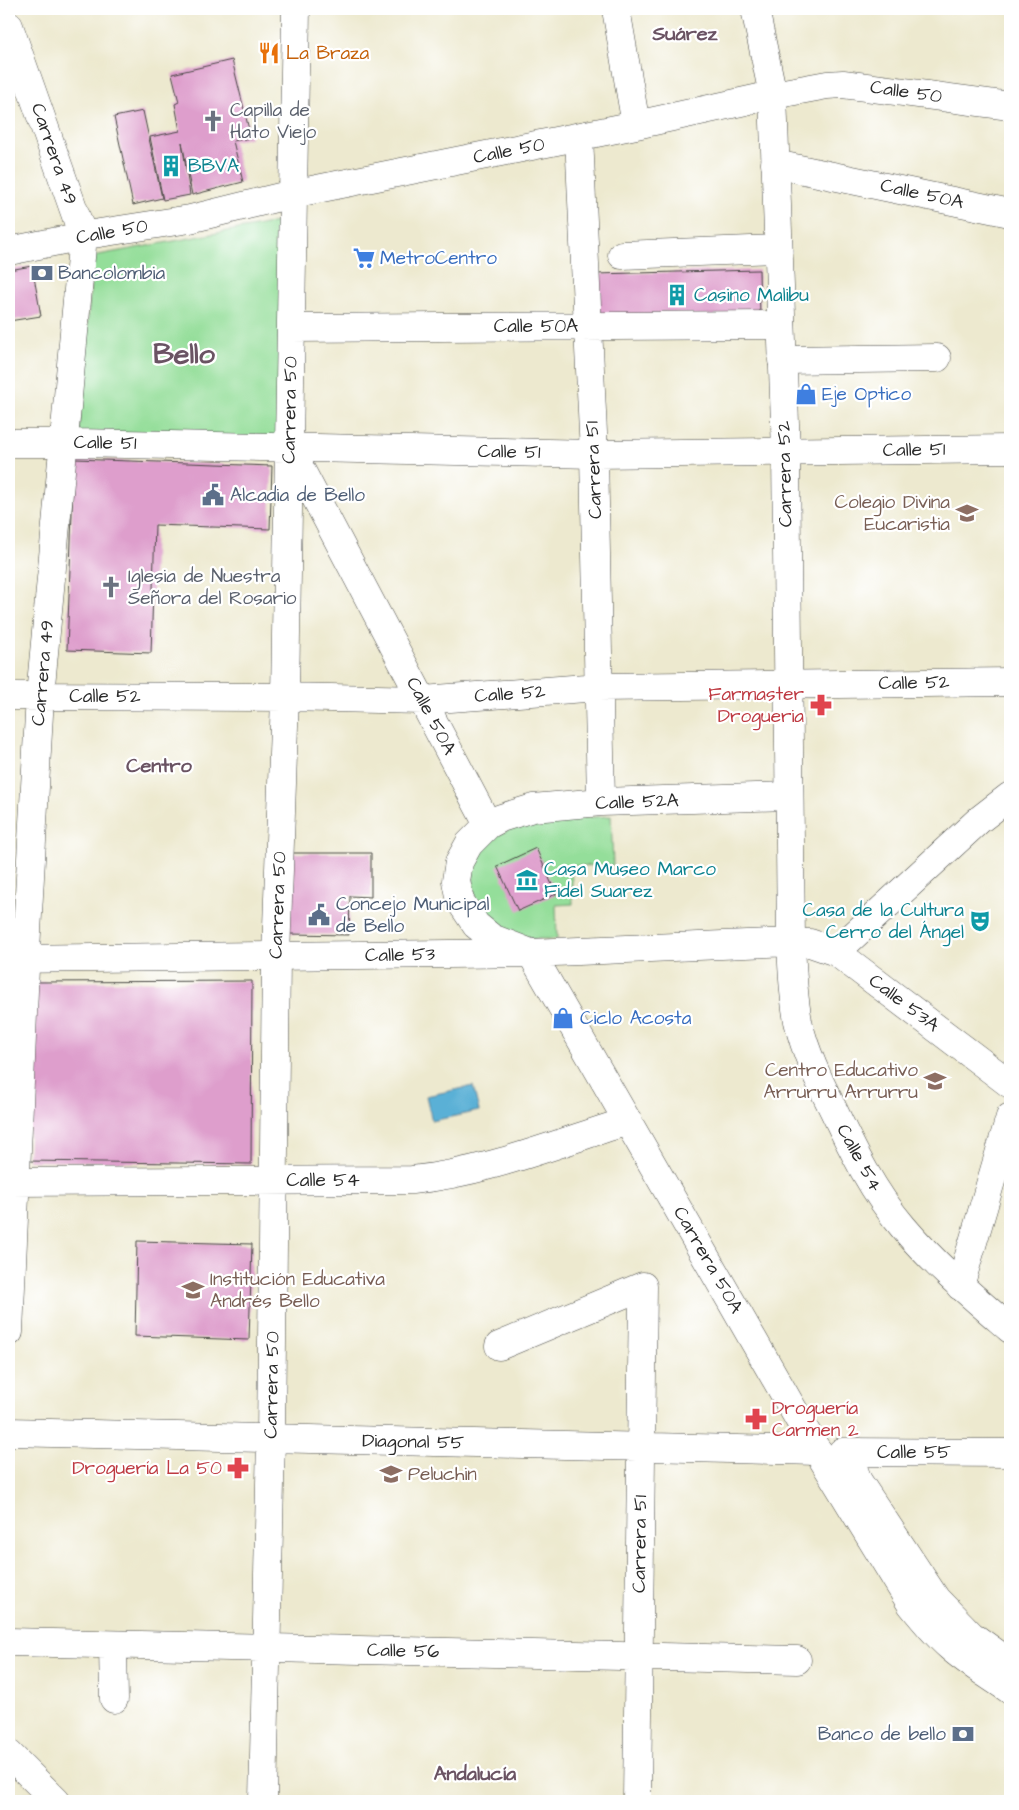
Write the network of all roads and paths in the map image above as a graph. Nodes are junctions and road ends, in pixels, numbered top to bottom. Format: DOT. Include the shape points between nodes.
graph roads {
  1 [pos="296,9"];
  2 [pos="616,9"];
  3 [pos="755,9"];
  4 [pos="9,26"];
  5 [pos="773,95"];
  6 [pos="1010,106"];
  7 [pos="636,125"];
  8 [pos="579,137"];
  9 [pos="775,164"];
  10 [pos="292,194"];
  11 [pos="1010,213"];
  12 [pos="83,236"];
  13 [pos="778,249"];
  14 [pos="9,251"];
  15 [pos="622,255"];
  16 [pos="781,325"];
  17 [pos="588,326"];
  18 [pos="291,328"];
  19 [pos="937,358"];
  20 [pos="782,360"];
  21 [pos="9,443"];
  22 [pos="64,443"];
  23 [pos="289,447"];
  24 [pos="1010,449"];
  25 [pos="786,451"];
  26 [pos="594,454"];
  27 [pos="1010,682"];
  28 [pos="788,685"];
  29 [pos="599,687"];
  30 [pos="9,696"];
  31 [pos="40,696"];
  32 [pos="285,697"];
  33 [pos="423,700"];
  34 [pos="789,796"];
  35 [pos="1010,796"];
  36 [pos="601,802"];
  37 [pos="488,825"];
  38 [pos="791,942"];
  39 [pos="836,952"];
  40 [pos="531,953"];
  41 [pos="276,956"];
  42 [pos="17,959"];
  43 [pos="1010,1084"];
  44 [pos="1010,1117"];
  45 [pos="628,1120"];
  46 [pos="274,1181"];
  47 [pos="12,1182"];
  48 [pos="960,1286"];
  49 [pos="1010,1329"];
  50 [pos="9,1332"];
  51 [pos="499,1346"];
  52 [pos="9,1432"];
  53 [pos="271,1438"];
  54 [pos="641,1447"];
  55 [pos="818,1452"];
  56 [pos="860,1452"];
  57 [pos="1010,1453"];
  58 [pos="9,1642"];
  59 [pos="113,1644"];
  60 [pos="266,1648"];
  61 [pos="639,1657"];
  62 [pos="797,1660"];
  63 [pos="1010,1663"];
  64 [pos="1010,1690"];
  65 [pos="114,1699"];
  66 [pos="9,1754"];
  67 [pos="56,1801"];
  68 [pos="263,1801"];
  69 [pos="637,1801"];
  1 -- 10 [label="street, Carrera 50"];
  2 -- 7 [label="street"];
  3 -- 5 [label="street, Carrera 52"];
  4 -- 12 [label="street, Carrera 49"];
  5 -- 6 [label="street, Calle 50" via="843,84"];
  5 -- 7 [label="street, Calle 50"];
  5 -- 9 [label="street, Carrera 52"];
  7 -- 8 [label="street, Calle 50"];
  8 -- 10 [label="street, Calle 50"];
  8 -- 17 [label="street, Carrera 51"];
  9 -- 11 [label="street, Calle 50A"];
  9 -- 13 [label="street, Carrera 52"];
  10 -- 12 [label="street, Calle 50" via="190,219"];
  10 -- 18 [label="street, Carrera 50"];
  12 -- 14 [label="street, Calle 50"];
  12 -- 22 [label="street, Carrera 49"];
  13 -- 15 [label="street"];
  13 -- 16 [label="street, Carrera 52"];
  16 -- 17 [label="street, Calle 50A"];
  16 -- 20 [label="street, Carrera 52"];
  17 -- 18 [label="street, Calle 50A"];
  17 -- 26 [label="street, Carrera 51"];
  18 -- 23 [label="street, Carrera 50"];
  19 -- 20 [label="street"];
  20 -- 25 [label="street, Carrera 52"];
  21 -- 22 [label="street, Calle 51"];
  22 -- 23 [label="street, Calle 51"];
  22 -- 31 [label="street, Carrera 49"];
  23 -- 26 [label="street, Calle 51"];
  23 -- 32 [label="street, Carrera 50"];
  23 -- 33 [label="street, Calle 50A"];
  24 -- 25 [label="street, Calle 51"];
  25 -- 26 [label="street, Calle 51"];
  25 -- 28 [label="street, Carrera 52"];
  26 -- 29 [label="street, Carrera 51"];
  27 -- 28 [label="street, Calle 52"];
  28 -- 29 [label="street, Calle 52"];
  28 -- 34 [label="street, Carrera 52"];
  29 -- 33 [label="street, Calle 52"];
  29 -- 36 [label="street, Carrera 51"];
  30 -- 31 [label="street, Calle 52"];
  31 -- 32 [label="street, Calle 52"];
  31 -- 42 [label="street, Carrera 49"];
  32 -- 33 [label="street, Calle 52"];
  32 -- 41 [label="street, Carrera 50"];
  33 -- 37 [label="street, Calle 50A"];
  34 -- 36 [label="street, Calle 52A"];
  34 -- 38 [label="street, Carrera 52"];
  35 -- 39 [label="street" via="979,820"];
  36 -- 37 [label="street, Calle 52A" via="533,808"];
  37 -- 40 [label="street" via="469,844 459,862 456,880 460,901 476,925 492,938"];
  38 -- 39 [label="street, Calle 53A" via="810,943"];
  38 -- 40 [label="street, Calle 53"];
  38 -- 48 [label="street, Calle 54" via="794,996 802,1036 846,1135 886,1206"];
  39 -- 43 [label="street, Calle 53A"];
  40 -- 41 [label="street, Calle 53"];
  40 -- 45 [label="street, Carrera 50A"];
  41 -- 42 [label="street, Calle 53"];
  41 -- 46 [label="street, Carrera 50"];
  42 -- 47 [label="street, Carrera 49"];
  44 -- 48 [label="street"];
  45 -- 46 [label="street, Calle 54" via="474,1170 442,1177"];
  45 -- 55 [label="street, Carrera 50A"];
  46 -- 47 [label="street, Calle 54"];
  46 -- 53 [label="street, Carrera 50"];
  47 -- 50 [label="street, Carrera 49"];
  48 -- 49 [label="street, Calle 54"];
  51 -- 54 [label="street, Carrera 51" via="643,1286"];
  52 -- 53 [label="street, Diagonal 55"];
  53 -- 54 [label="street, Diagonal 55"];
  53 -- 60 [label="street, Carrera 50"];
  54 -- 55 [label="street, Diagonal 55"];
  54 -- 61 [label="street, Carrera 51"];
  55 -- 56 [label="street, Calle 55"];
  55 -- 64 [label="street, Carrera 50A" via="910,1604 950,1647"];
  56 -- 57 [label="street, Calle 55"];
  56 -- 63 [label="street" via="852,1465 858,1481 936,1599 970,1635"];
  58 -- 59 [label="street, Calle 56"];
  59 -- 60 [label="street, Calle 56"];
  59 -- 65 [label="street"];
  60 -- 61 [label="street, Calle 56"];
  60 -- 68 [label="street, Carrera 50"];
  61 -- 62 [label="street, Calle 56"];
  61 -- 69 [label="street, Carrera 51"];
  66 -- 67 [label="street"];
}
